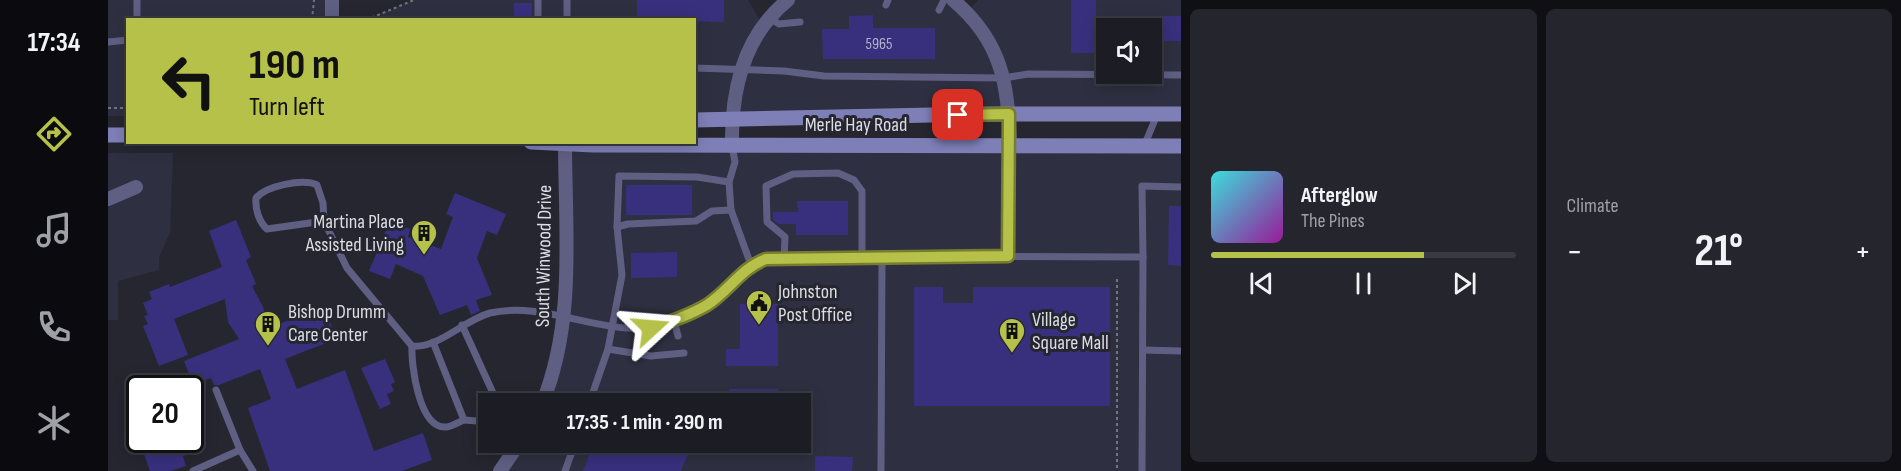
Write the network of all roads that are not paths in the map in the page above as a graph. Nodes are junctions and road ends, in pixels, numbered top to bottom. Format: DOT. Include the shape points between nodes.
graph roads {
  1 [pos="137,0"];
  2 [pos="332,0"];
  3 [pos="538,0"];
  4 [pos="567,0"];
  5 [pos="788,0"];
  6 [pos="944,0"];
  7 [pos="953,0"];
  8 [pos="939,10"];
  9 [pos="137,18"];
  10 [pos="332,18"];
  11 [pos="538,18"];
  12 [pos="567,18"];
  13 [pos="770,18"];
  14 [pos="800,22"];
  15 [pos="126,40"];
  16 [pos="108,42"];
  17 [pos="696,68"];
  18 [pos="741,71"];
  19 [pos="1181,75"];
  20 [pos="1004,78"];
  21 [pos="1009,114"];
  22 [pos="1157,114"];
  23 [pos="1181,114"];
  24 [pos="732,119"];
  25 [pos="696,120"];
  26 [pos="108,135"];
  27 [pos="126,135"];
  28 [pos="565,144"];
  29 [pos="621,144"];
  30 [pos="732,146"];
  31 [pos="1144,146"];
  32 [pos="1181,146"];
  33 [pos="1010,147"];
  34 [pos="729,182"];
  35 [pos="1181,186"];
  36 [pos="136,187"];
  37 [pos="108,199"];
  38 [pos="731,210"];
  39 [pos="324,221"];
  40 [pos="617,227"];
  41 [pos="862,256"];
  42 [pos="882,256"];
  43 [pos="1008,256"];
  44 [pos="1143,257"];
  45 [pos="784,259"];
  46 [pos="751,265"];
  47 [pos="564,317"];
  48 [pos="674,321"];
  49 [pos="462,325"];
  50 [pos="613,328"];
  51 [pos="678,336"];
  52 [pos="433,342"];
  53 [pos="412,346"];
  54 [pos="608,349"];
  55 [pos="1143,350"];
  56 [pos="1181,351"];
  57 [pos="684,353"];
  58 [pos="216,390"];
  59 [pos="493,393"];
  60 [pos="546,393"];
  61 [pos="593,393"];
  62 [pos="464,420"];
  63 [pos="478,420"];
  64 [pos="240,450"];
  65 [pos="512,453"];
  66 [pos="569,453"];
  67 [pos="193,471"];
  68 [pos="253,471"];
  69 [pos="500,471"];
  70 [pos="565,471"];
  71 [pos="881,471"];
  72 [pos="1142,471"];
  1 -- 9 [label="lane"];
  2 -- 10 [label="street"];
  3 -- 11 [label="lane"];
  4 -- 12 [label="lane"];
  5 -- 13 [label="street"];
  6 -- 8 [label="lane"];
  7 -- 20 [label="street" via="986,36"];
  13 -- 14 [label="lane" via="779,24"];
  13 -- 18 [label="street" via="745,57"];
  15 -- 16 [label="lane"];
  17 -- 18 [label="lane"];
  18 -- 20 [label="lane"];
  18 -- 24 [label="street" via="734,92"];
  19 -- 20 [label="lane" via="1028,74"];
  20 -- 21 [label="street"];
  21 -- 22 [label="main road, Merle Hay Road"];
  21 -- 24 [label="main road, Merle Hay Road"];
  21 -- 33 [label="street"];
  22 -- 23 [label="main road, Merle Hay Road"];
  22 -- 31 [label="lane"];
  24 -- 25 [label="main road, Merle Hay Road"];
  24 -- 30 [label="street"];
  26 -- 27 [label="main road"];
  28 -- 47 [label="street, South Winwood Drive"];
  29 -- 30 [label="main road, Merle Hay Road"];
  30 -- 33 [label="main road, Merle Hay Road"];
  30 -- 34 [label="lane" via="735,162"];
  31 -- 32 [label="main road, Merle Hay Road"];
  31 -- 33 [label="main road, Merle Hay Road"];
  33 -- 43 [label="lane"];
  34 -- 38 [label="lane"];
  34 -- 40 [label="lane" via="697,177 619,176"];
  35 -- 44 [label="lane" via="1142,186"];
  36 -- 37 [label="street"];
  38 -- 40 [label="lane" via="712,211 696,221"];
  38 -- 46 [label="lane"];
  39 -- 39 [label="lane" via="319,189 312,183 271,189 256,198 258,215 267,229"];
  39 -- 53 [label="lane" via="347,268"];
  40 -- 50 [label="lane" via="622,275"];
  41 -- 42 [label="lane"];
  41 -- 45 [label="lane"];
  41 -- 45 [label="lane" via="862,191 854,180 838,172 793,174 766,186 766,222 785,237"];
  42 -- 43 [label="lane"];
  42 -- 71 [label="lane"];
  43 -- 44 [label="lane"];
  44 -- 55 [label="lane"];
  45 -- 46 [label="lane" via="766,259"];
  46 -- 48 [label="lane" via="709,304"];
  47 -- 49 [label="lane" via="511,310 490,313"];
  47 -- 50 [label="lane"];
  47 -- 60 [label="street, South Winwood Drive" via="558,355"];
  48 -- 50 [label="lane" via="651,328"];
  48 -- 51 [label="lane"];
  49 -- 52 [label="lane"];
  49 -- 59 [label="lane"];
  50 -- 54 [label="lane"];
  52 -- 53 [label="lane" via="424,347"];
  52 -- 62 [label="lane"];
  53 -- 62 [label="lane" via="411,369 428,418 446,427"];
  54 -- 57 [label="lane" via="651,356"];
  54 -- 61 [label="lane"];
  55 -- 56 [label="lane"];
  55 -- 72 [label="lane"];
  58 -- 64 [label="lane"];
  62 -- 63 [label="lane"];
  64 -- 67 [label="lane"];
  64 -- 68 [label="lane"];
  65 -- 69 [label="street"];
  66 -- 70 [label="lane"];
}
